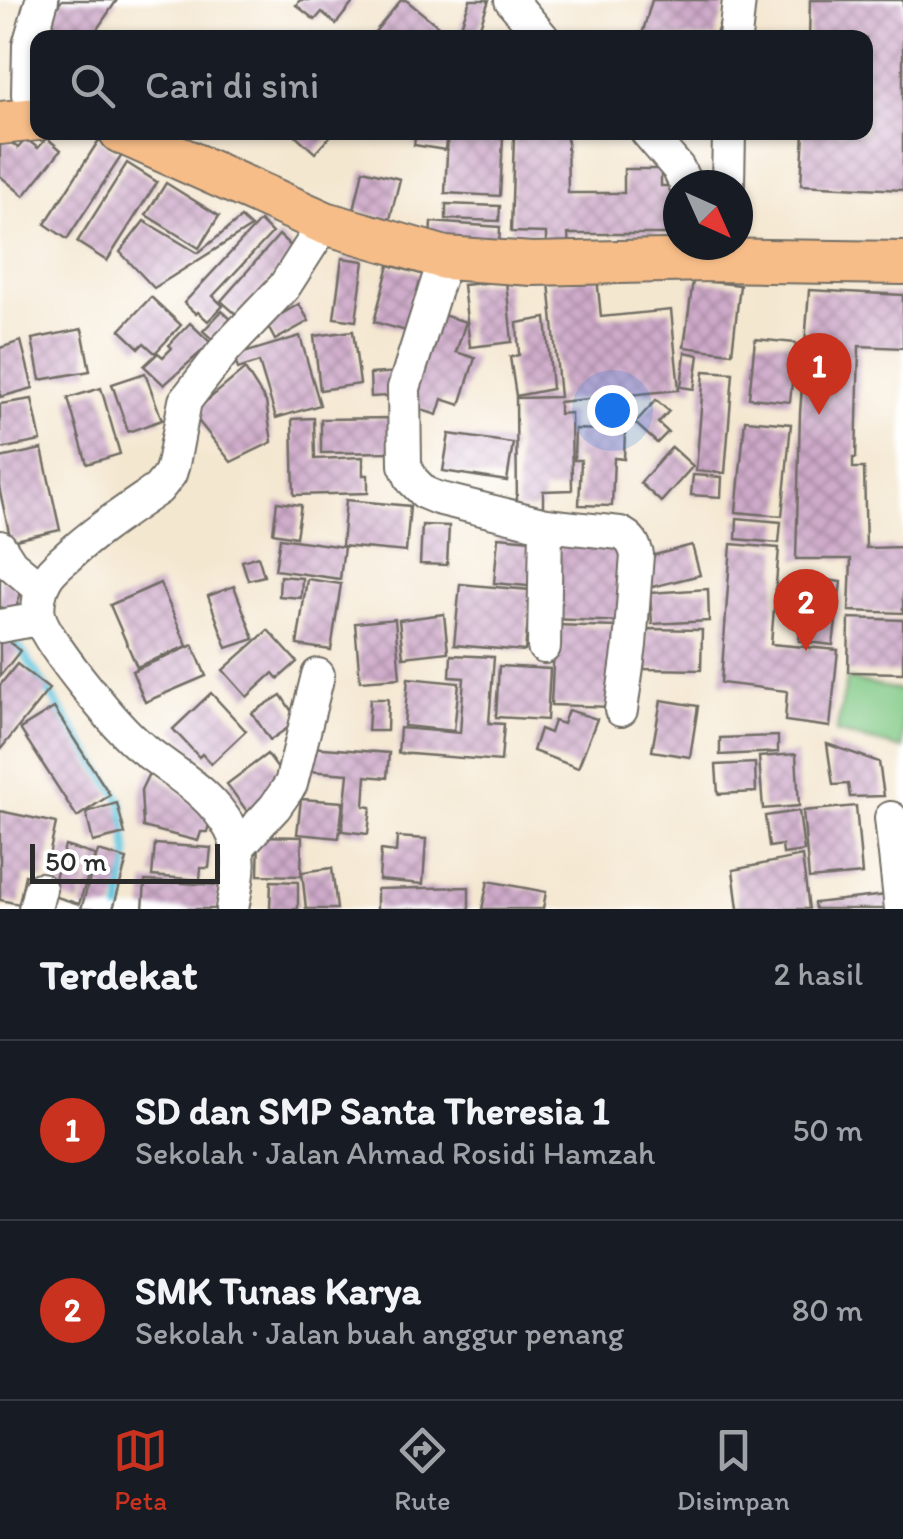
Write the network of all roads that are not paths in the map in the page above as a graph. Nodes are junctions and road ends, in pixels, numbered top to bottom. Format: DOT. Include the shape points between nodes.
graph roads {
  1 [pos="42,0"];
  2 [pos="511,0"];
  3 [pos="739,0"];
  4 [pos="33,30"];
  5 [pos="536,30"];
  6 [pos="736,30"];
  7 [pos="30,42"];
  8 [pos="23,120"];
  9 [pos="139,140"];
  10 [pos="654,140"];
  11 [pos="728,140"];
  12 [pos="679,170"];
  13 [pos="728,170"];
  14 [pos="325,223"];
  15 [pos="753,254"];
  16 [pos="663,256"];
  17 [pos="445,258"];
  18 [pos="903,263"];
  19 [pos="546,524"];
  20 [pos="0,547"];
  21 [pos="40,604"];
  22 [pos="0,626"];
  23 [pos="544,647"];
  24 [pos="318,675"];
  25 [pos="621,710"];
  26 [pos="891,818"];
  27 [pos="238,847"];
  28 [pos="232,909"];
  29 [pos="901,909"];
  1 -- 4 [label="street"];
  2 -- 5 [label="street"];
  3 -- 6 [label="street"];
  7 -- 8 [label="street"];
  9 -- 14 [label="main road"];
  10 -- 12 [label="street"];
  11 -- 13 [label="street"];
  14 -- 17 [label="main road"];
  14 -- 21 [label="street" via="284,287 184,401 165,482 48,574"];
  15 -- 18 [label="main road"];
  16 -- 17 [label="main road" via="532,264"];
  17 -- 19 [label="street" via="404,388 405,465 425,493"];
  19 -- 23 [label="street"];
  19 -- 25 [label="street" via="620,533 634,544"];
  20 -- 21 [label="street"];
  21 -- 22 [label="street"];
  21 -- 27 [label="street" via="45,633 82,682 134,741 196,786"];
  24 -- 27 [label="street" via="291,784"];
  26 -- 29 [label="street"];
  27 -- 28 [label="street"];
}
